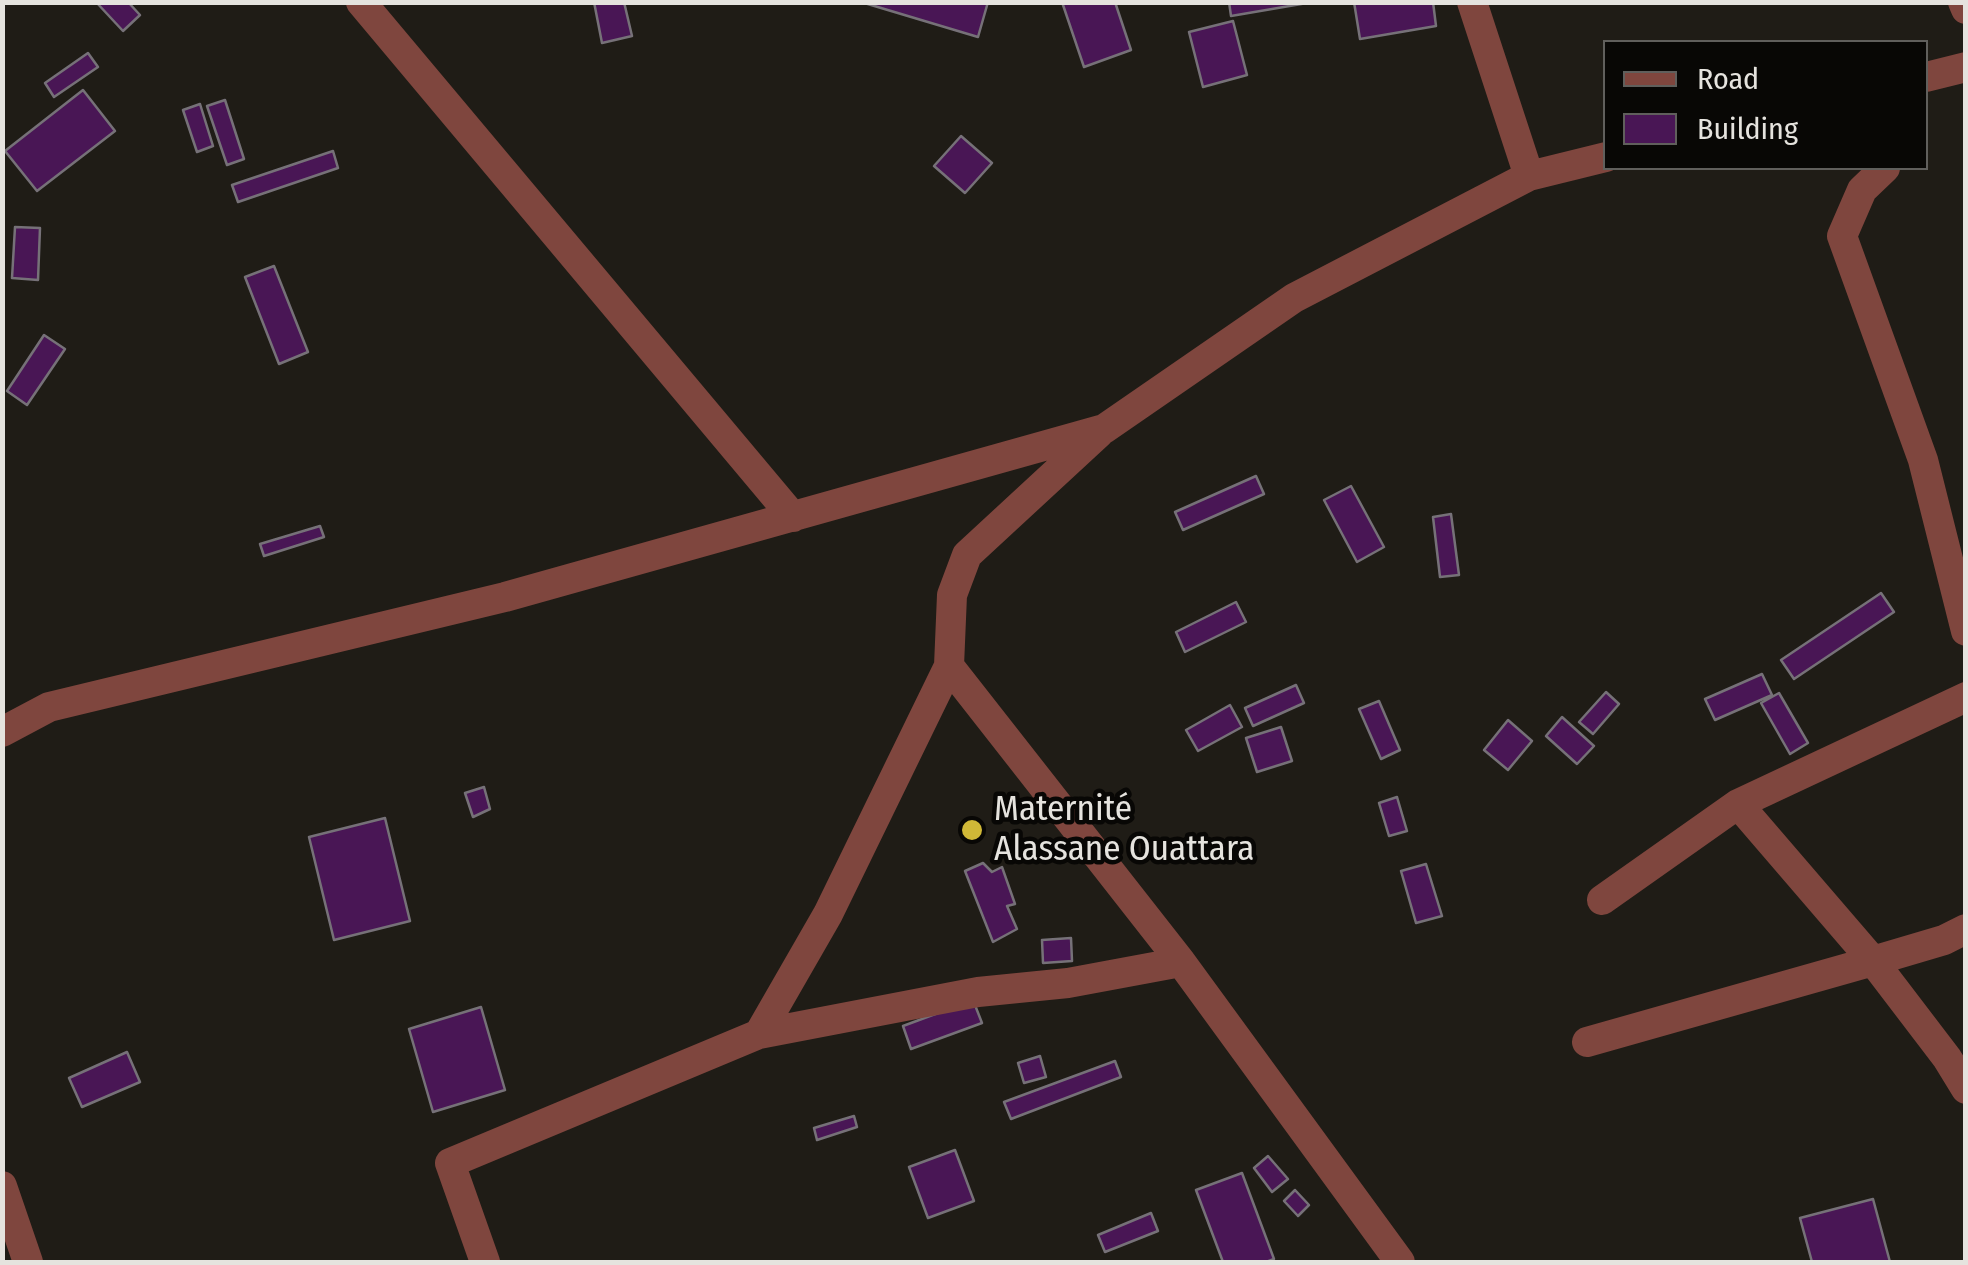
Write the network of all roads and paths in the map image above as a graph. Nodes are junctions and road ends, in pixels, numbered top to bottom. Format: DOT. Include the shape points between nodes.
graph roads {
  1 [pos="362,2"];
  2 [pos="1472,2"];
  3 [pos="1966,67"];
  4 [pos="1928,76"];
  5 [pos="1603,158"];
  6 [pos="1882,170"];
  7 [pos="1529,176"];
  8 [pos="1104,429"];
  9 [pos="793,516"];
  10 [pos="1966,631"];
  11 [pos="949,666"];
  12 [pos="1966,698"];
  13 [pos="2,732"];
  14 [pos="1738,804"];
  15 [pos="1602,900"];
  16 [pos="1966,930"];
  17 [pos="1181,962"];
  18 [pos="1873,962"];
  19 [pos="759,1034"];
  20 [pos="1587,1042"];
  21 [pos="1966,1089"];
  22 [pos="2,1186"];
  23 [pos="28,1262"];
  24 [pos="485,1262"];
  25 [pos="1400,1262"];
  1 -- 9 [label="street"];
  2 -- 7 [label="street"];
  3 -- 4 [label="street"];
  5 -- 7 [label="street"];
  6 -- 10 [label="street" via="1862,190 1842,236 1923,460"];
  7 -- 8 [label="street" via="1294,298"];
  8 -- 9 [label="street"];
  8 -- 11 [label="street" via="966,555 952,595"];
  9 -- 13 [label="street" via="505,598 49,707"];
  11 -- 17 [label="street"];
  11 -- 19 [label="street" via="828,914"];
  12 -- 14 [label="street"];
  14 -- 15 [label="street"];
  14 -- 18 [label="street"];
  16 -- 18 [label="street"];
  17 -- 19 [label="street"];
  17 -- 25 [label="street"];
  18 -- 20 [label="street"];
  18 -- 21 [label="street"];
  19 -- 24 [label="street" via="450,1164"];
  22 -- 23 [label="street"];
}
